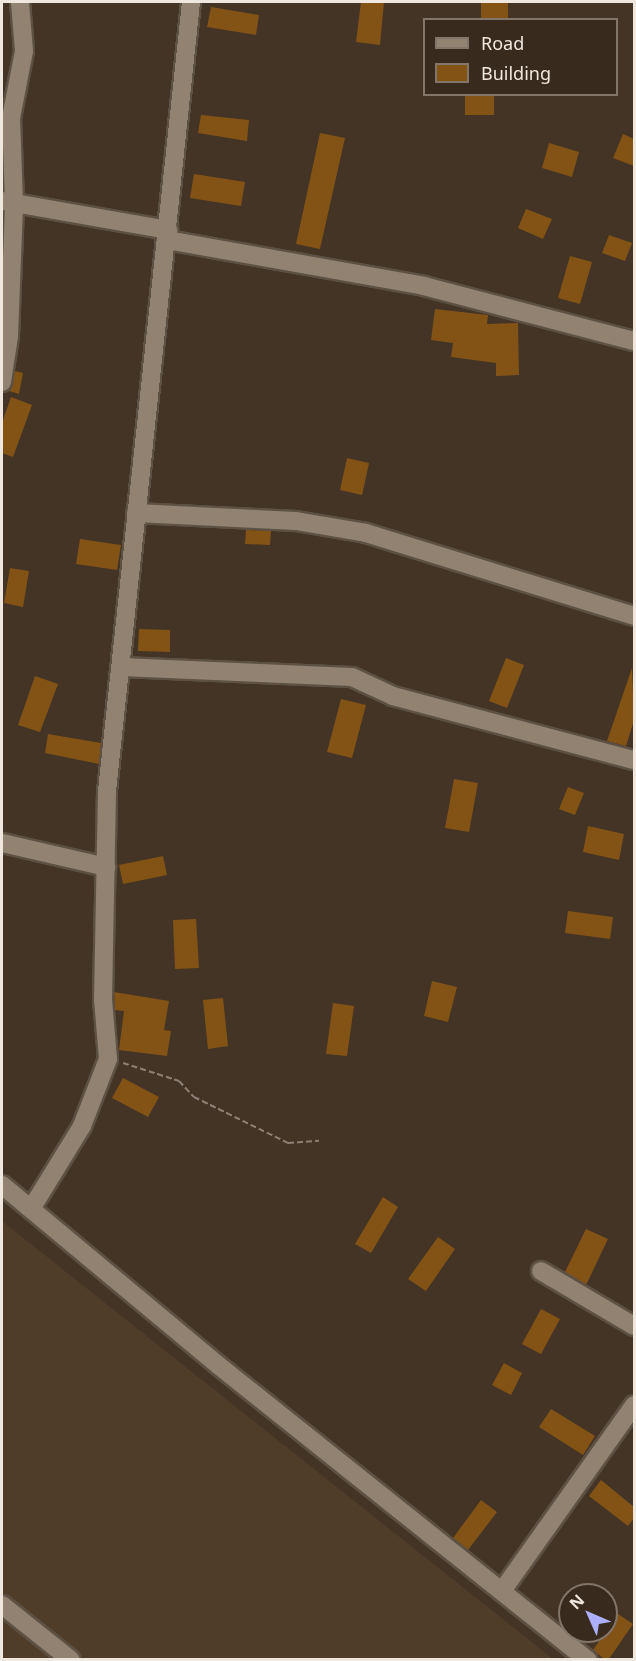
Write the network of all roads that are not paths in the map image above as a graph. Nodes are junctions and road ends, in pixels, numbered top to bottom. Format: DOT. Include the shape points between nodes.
graph roads {
  1 [pos="20,2"];
  2 [pos="191,2"];
  3 [pos="8,202"];
  4 [pos="167,235"];
  5 [pos="634,341"];
  6 [pos="2,382"];
  7 [pos="136,513"];
  8 [pos="634,616"];
  9 [pos="122,667"];
  10 [pos="634,760"];
  11 [pos="2,843"];
  12 [pos="106,867"];
  13 [pos="2,1185"];
  14 [pos="31,1209"];
  15 [pos="540,1271"];
  16 [pos="634,1326"];
  17 [pos="634,1405"];
  18 [pos="502,1591"];
  19 [pos="2,1605"];
  20 [pos="71,1659"];
  21 [pos="588,1659"];
  1 -- 3 [label="street" via="24,51 10,118"];
  2 -- 4 [label="street"];
  3 -- 4 [label="street"];
  3 -- 6 [label="street" via="9,336"];
  4 -- 5 [label="street" via="424,286"];
  4 -- 7 [label="street"];
  7 -- 8 [label="street" via="296,521 366,533"];
  7 -- 9 [label="street"];
  9 -- 10 [label="street" via="352,677 393,696"];
  9 -- 12 [label="street" via="107,791"];
  11 -- 12 [label="street"];
  12 -- 14 [label="street" via="103,1000 108,1059 82,1126"];
  13 -- 14 [label="street"];
  14 -- 18 [label="street" via="218,1365"];
  15 -- 16 [label="street"];
  17 -- 18 [label="street"];
  18 -- 21 [label="street"];
  19 -- 20 [label="street"];
}
